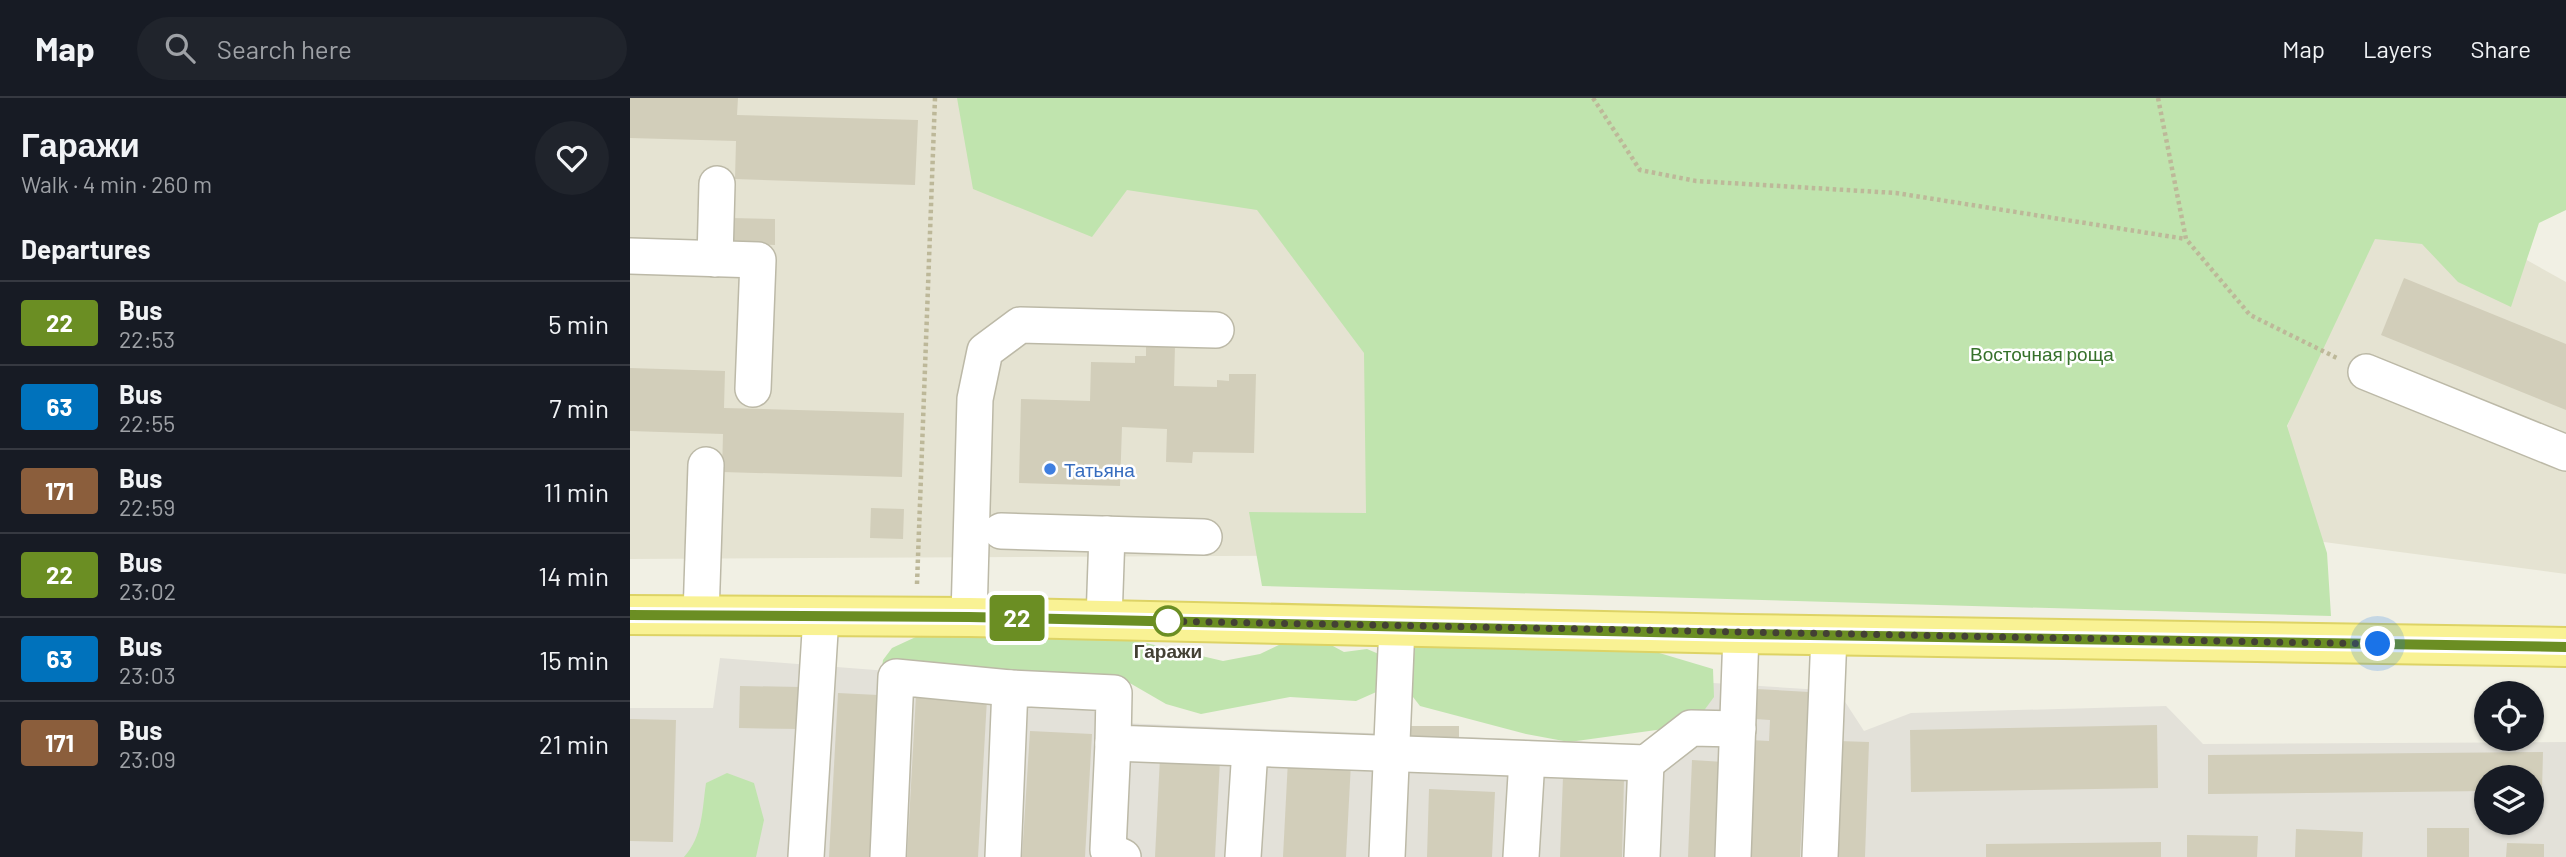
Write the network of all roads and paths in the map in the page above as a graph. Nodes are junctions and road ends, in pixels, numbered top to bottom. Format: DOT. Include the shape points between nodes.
graph roads {
  1 [pos="935,98"];
  2 [pos="1593,98"];
  3 [pos="2158,98"];
  4 [pos="717,184"];
  5 [pos="2186,239"];
  6 [pos="630,256"];
  7 [pos="715,259"];
  8 [pos="1216,330"];
  9 [pos="2366,372"];
  10 [pos="753,389"];
  11 [pos="2566,453"];
  12 [pos="706,465"];
  13 [pos="1001,531"];
  14 [pos="1107,534"];
  15 [pos="1204,537"];
  16 [pos="630,615"];
  17 [pos="701,616"];
  18 [pos="821,616"];
  19 [pos="916,617"];
  20 [pos="969,617"];
  21 [pos="1104,620"];
  22 [pos="1397,626"];
  23 [pos="1741,634"];
  24 [pos="1829,635"];
  25 [pos="2566,647"];
  26 [pos="1010,688"];
  27 [pos="1738,729"];
  28 [pos="1113,743"];
  29 [pos="1250,749"];
  30 [pos="1392,754"];
  31 [pos="1527,759"];
  32 [pos="1646,763"];
  33 [pos="806,857"];
  34 [pos="888,857"];
  35 [pos="1003,857"];
  36 [pos="1123,857"];
  37 [pos="1243,857"];
  38 [pos="1388,857"];
  39 [pos="1521,857"];
  40 [pos="1642,857"];
  41 [pos="1733,857"];
  42 [pos="1820,857"];
  1 -- 19 [label="path"];
  2 -- 5 [label="path" via="1640,170 1696,181 1896,194"];
  3 -- 5 [label="path"];
  4 -- 7 [label="lane"];
  5 -- 9 [label="path" via="2250,315"];
  6 -- 7 [label="lane"];
  7 -- 10 [label="lane" via="758,260"];
  8 -- 20 [label="lane" via="1020,324 985,351 975,399"];
  9 -- 11 [label="lane"];
  12 -- 17 [label="lane"];
  13 -- 14 [label="lane"];
  14 -- 15 [label="lane"];
  14 -- 21 [label="lane"];
  16 -- 17 [label="main road"];
  17 -- 18 [label="main road"];
  18 -- 19 [label="main road"];
  18 -- 33 [label="lane"];
  19 -- 20 [label="main road"];
  20 -- 21 [label="main road"];
  21 -- 22 [label="main road"];
  22 -- 23 [label="main road"];
  22 -- 30 [label="lane"];
  23 -- 24 [label="main road"];
  23 -- 27 [label="lane"];
  24 -- 25 [label="main road"];
  24 -- 42 [label="lane"];
  26 -- 28 [label="lane" via="1114,693"];
  26 -- 34 [label="lane" via="896,677"];
  26 -- 35 [label="lane"];
  27 -- 32 [label="lane" via="1691,728"];
  27 -- 41 [label="lane"];
  28 -- 29 [label="lane"];
  28 -- 36 [label="lane" via="1108,850"];
  29 -- 30 [label="lane"];
  29 -- 37 [label="lane"];
  30 -- 31 [label="lane"];
  30 -- 38 [label="lane"];
  31 -- 32 [label="lane"];
  31 -- 39 [label="lane"];
  32 -- 40 [label="lane"];
}
